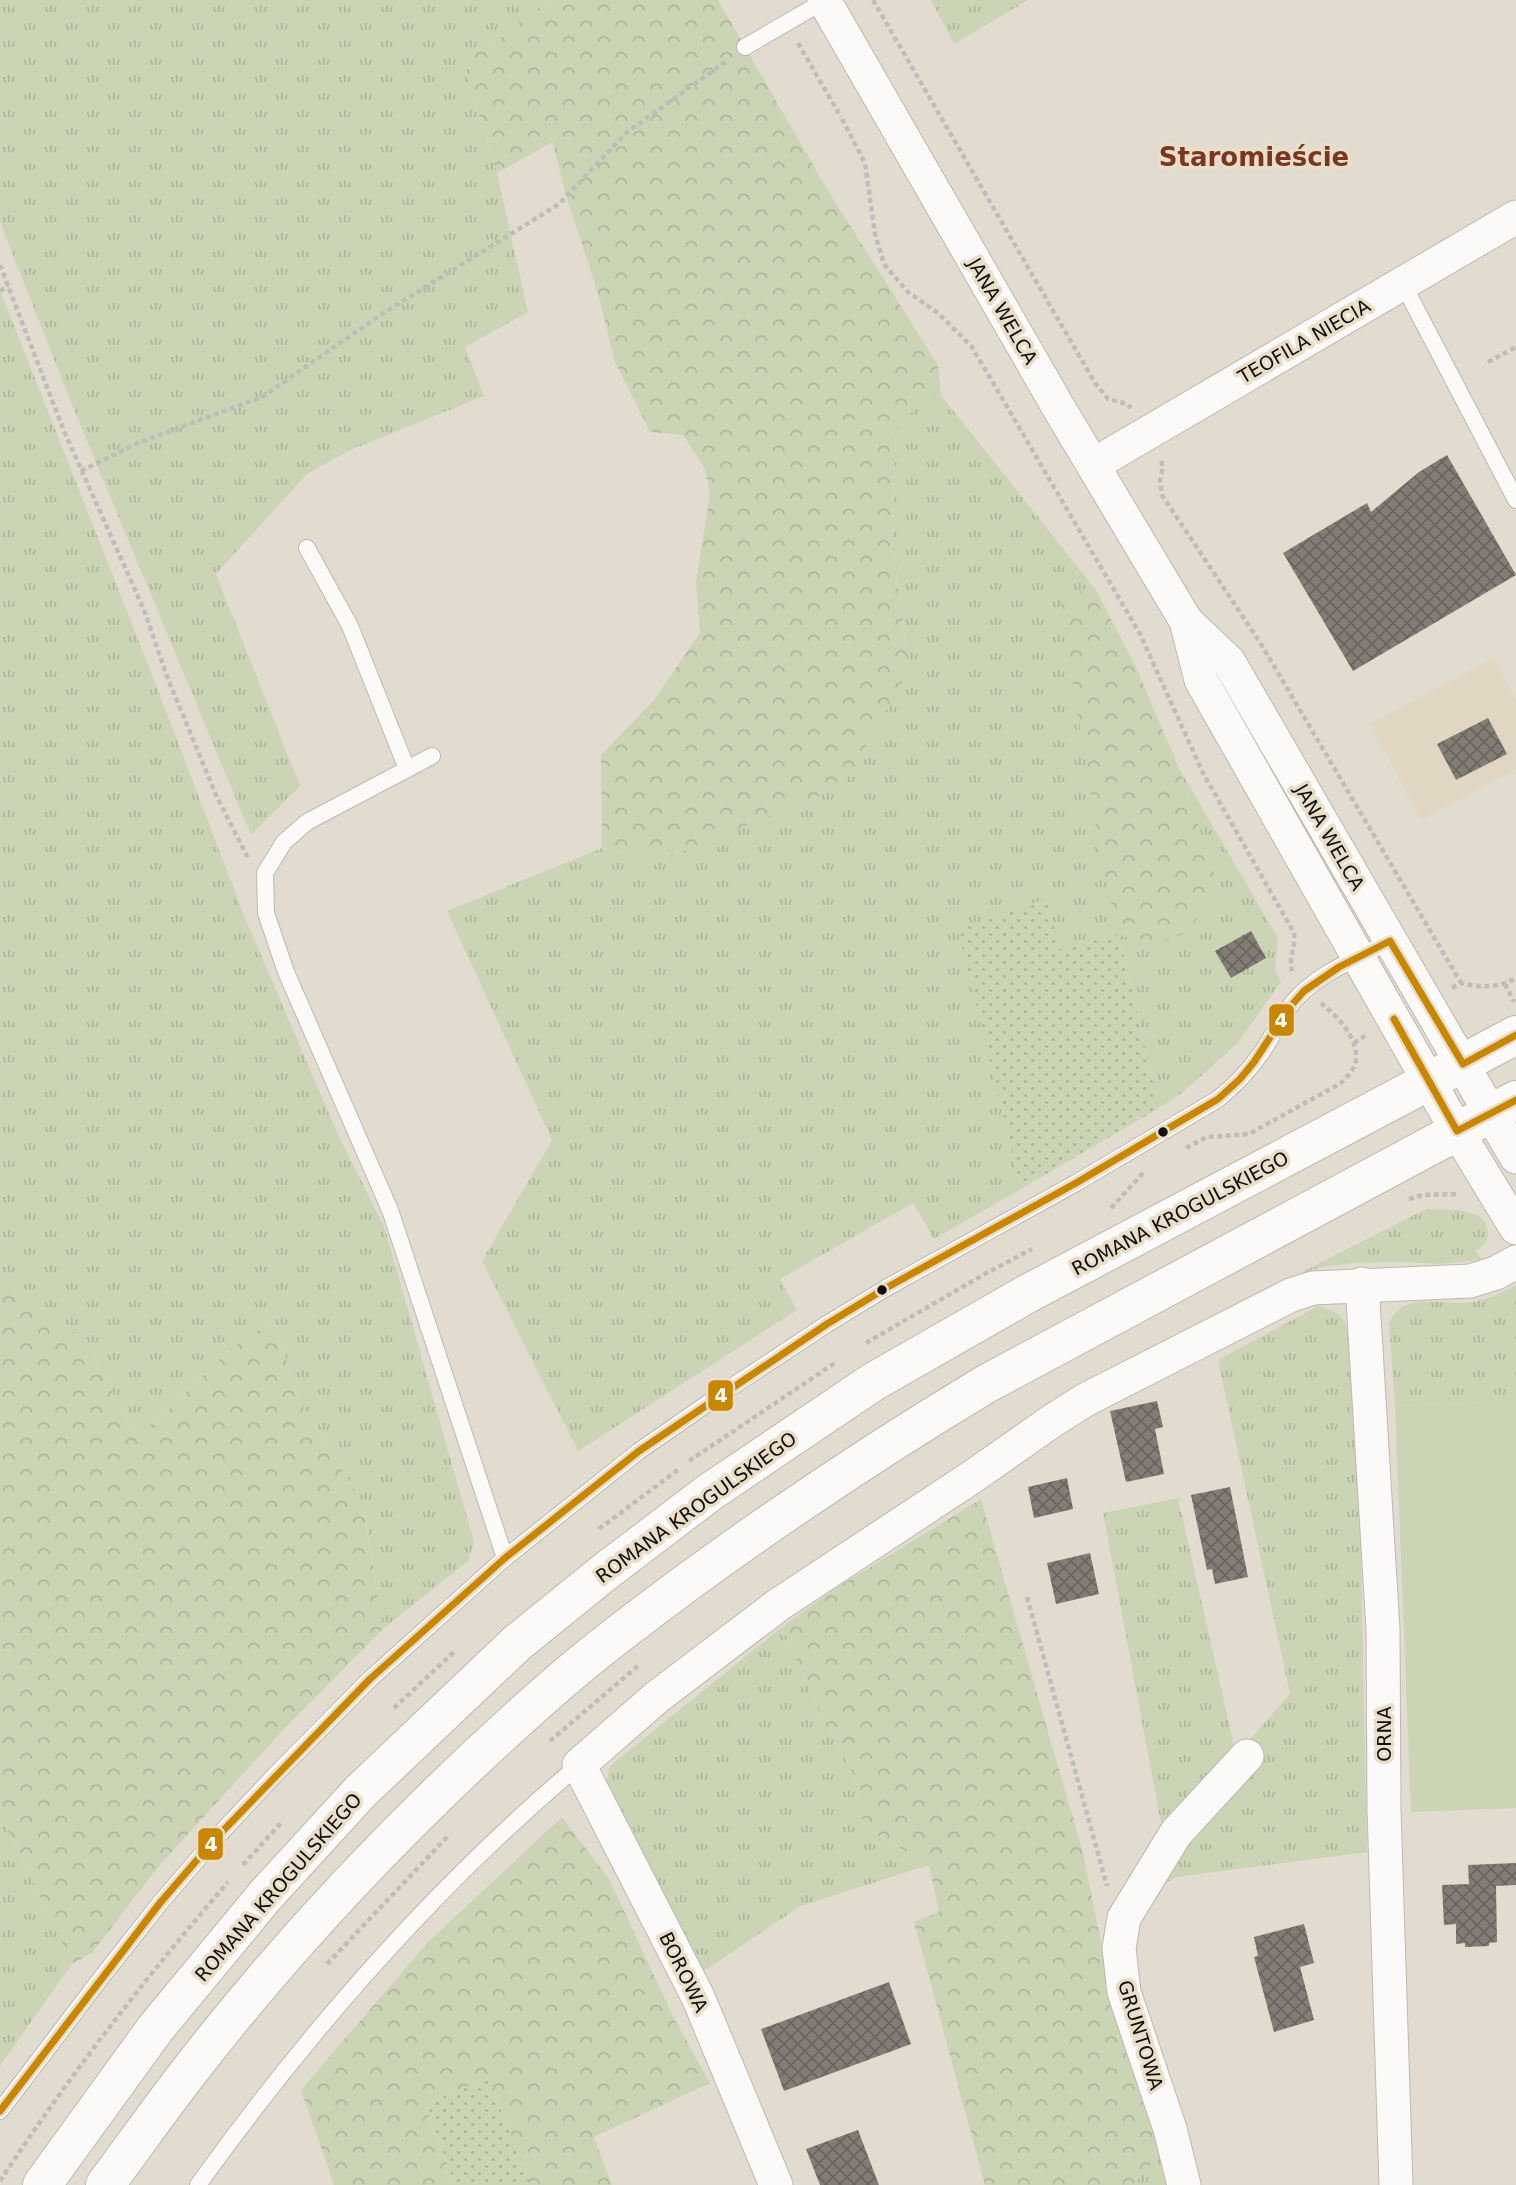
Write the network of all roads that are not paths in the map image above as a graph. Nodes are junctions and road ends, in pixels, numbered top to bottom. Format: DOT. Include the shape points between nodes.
graph roads {
  1 [pos="824,1"];
  2 [pos="746,47"];
  3 [pos="1516,217"];
  4 [pos="1403,284"];
  5 [pos="1093,465"];
  6 [pos="1516,500"];
  7 [pos="307,548"];
  8 [pos="1186,621"];
  9 [pos="432,756"];
  10 [pos="407,769"];
  11 [pos="1390,941"];
  12 [pos="1359,958"];
  13 [pos="1516,1035"];
  14 [pos="1463,1064"];
  15 [pos="1430,1082"];
  16 [pos="1503,1106"];
  17 [pos="1457,1131"];
  18 [pos="1516,1157"];
  19 [pos="1516,1228"];
  20 [pos="1516,1262"];
  21 [pos="1362,1284"];
  22 [pos="505,1558"];
  23 [pos="1247,1756"];
  24 [pos="579,1765"];
  25 [pos="0,2111"];
  26 [pos="42,2185"];
  27 [pos="105,2185"];
  28 [pos="198,2185"];
  29 [pos="776,2185"];
  30 [pos="1184,2185"];
  31 [pos="1396,2185"];
  1 -- 2 [label="lane"];
  1 -- 5 [label="street, JANA WELCA"];
  3 -- 4 [label="street, TEOFILA NIECIA"];
  4 -- 5 [label="street, TEOFILA NIECIA"];
  4 -- 6 [label="lane"];
  5 -- 8 [label="street, JANA WELCA"];
  7 -- 10 [label="lane" via="350,626"];
  8 -- 11 [label="street, JANA WELCA" via="1229,662"];
  8 -- 12 [label="street, JANA WELCA" via="1201,680"];
  9 -- 10 [label="lane"];
  10 -- 22 [label="lane" via="307,822 284,842 265,873 266,913 286,972 390,1210"];
  11 -- 12 [label="lane"];
  11 -- 14 [label="street, JANA WELCA"];
  12 -- 15 [label="street, JANA WELCA"];
  12 -- 22 [label="lane" via="1300,995 1261,1055 1218,1100 827,1324 639,1451"];
  13 -- 14 [label="main road, ROMANA KROGULSKIEGO"];
  14 -- 15 [label="main road, ROMANA KROGULSKIEGO"];
  14 -- 16 [label="street, JANA WELCA"];
  15 -- 17 [label="street, JANA WELCA"];
  15 -- 26 [label="main road, ROMANA KROGULSKIEGO" via="1027,1294 873,1382 710,1492 587,1587 517,1643 351,1801 155,2029"];
  16 -- 17 [label="main road"];
  16 -- 18 [label="street, JANA WELCA"];
  17 -- 19 [label="street, JANA WELCA"];
  17 -- 27 [label="main road" via="986,1384 749,1537 644,1614 549,1691 390,1842 195,2063"];
  20 -- 21 [label="street" via="1470,1280"];
  21 -- 24 [label="street" via="1313,1288 1291,1296 1085,1400 778,1605"];
  21 -- 31 [label="street, ORNA" via="1383,1629"];
  22 -- 25 [label="lane" via="370,1679 215,1839"];
  23 -- 30 [label="street, GRUNTOWA" via="1175,1833 1124,1918 1119,1948 1124,1992"];
  24 -- 28 [label="lane" via="400,1936 252,2109"];
  24 -- 29 [label="street, BOROWA" via="698,1997"];
}
